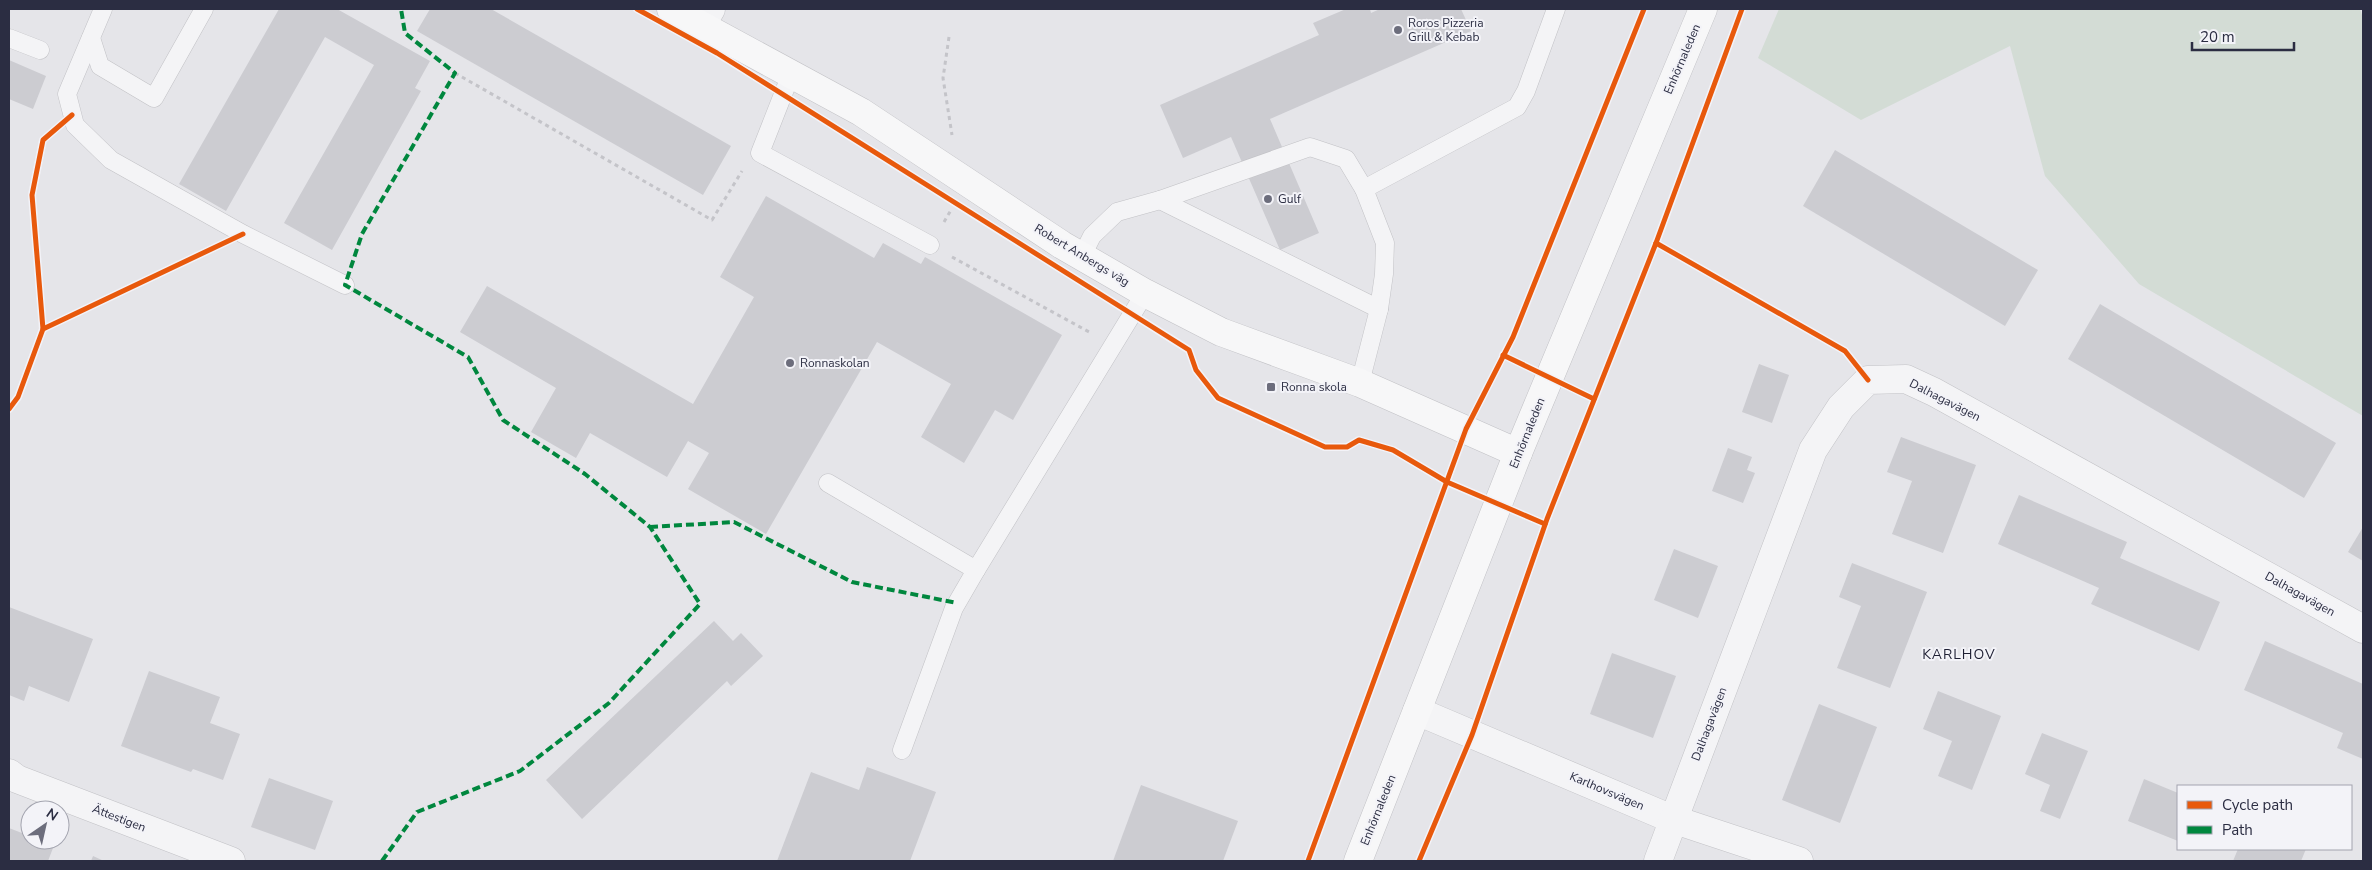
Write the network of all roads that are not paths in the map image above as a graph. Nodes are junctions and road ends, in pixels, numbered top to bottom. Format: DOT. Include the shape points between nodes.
graph roads {
  1 [pos="103,9"];
  2 [pos="204,9"];
  3 [pos="671,9"];
  4 [pos="1556,9"];
  5 [pos="1703,9"];
  6 [pos="706,17"];
  7 [pos="9,38"];
  8 [pos="91,38"];
  9 [pos="40,50"];
  10 [pos="791,74"];
  11 [pos="1364,189"];
  12 [pos="1160,200"];
  13 [pos="930,245"];
  14 [pos="1082,256"];
  15 [pos="345,285"];
  16 [pos="1145,293"];
  17 [pos="1379,309"];
  18 [pos="1360,383"];
  19 [pos="1518,453"];
  20 [pos="828,483"];
  21 [pos="976,570"];
  22 [pos="2363,629"];
  23 [pos="1417,712"];
  24 [pos="902,750"];
  25 [pos="9,773"];
  26 [pos="1672,819"];
  27 [pos="230,861"];
  28 [pos="1358,861"];
  29 [pos="1658,861"];
  30 [pos="1799,861"];
  1 -- 8 [label="lane"];
  2 -- 8 [label="lane" via="154,98 100,66"];
  3 -- 6 [label="street, Robert Anbergs väg"];
  4 -- 11 [label="lane" via="1517,107"];
  5 -- 19 [label="street, Enhörnaleden"];
  6 -- 10 [label="street, Robert Anbergs väg"];
  7 -- 9 [label="lane"];
  8 -- 15 [label="lane" via="67,94 75,125 111,160 243,234"];
  10 -- 13 [label="lane" via="760,153"];
  10 -- 14 [label="street, Robert Anbergs väg" via="861,112"];
  11 -- 12 [label="lane" via="1346,159 1310,147"];
  11 -- 17 [label="lane" via="1385,243"];
  12 -- 14 [label="lane" via="1116,212 1092,236"];
  12 -- 17 [label="lane"];
  14 -- 16 [label="street, Robert Anbergs väg"];
  16 -- 18 [label="street, Robert Anbergs väg" via="1221,332"];
  16 -- 21 [label="lane"];
  17 -- 18 [label="lane"];
  18 -- 19 [label="street, Robert Anbergs väg"];
  19 -- 23 [label="street, Enhörnaleden"];
  20 -- 21 [label="lane"];
  21 -- 24 [label="lane" via="954,608"];
  22 -- 26 [label="street, Dalhagavägen" via="1934,392 1906,379 1868,380 1841,407 1813,450"];
  23 -- 26 [label="street, Karlhovsvägen"];
  23 -- 28 [label="street, Enhörnaleden"];
  25 -- 27 [label="street, Ättestigen" via="17,779"];
  26 -- 29 [label="street, Dalhagavägen"];
  26 -- 30 [label="street, Karlhovsvägen"];
}
